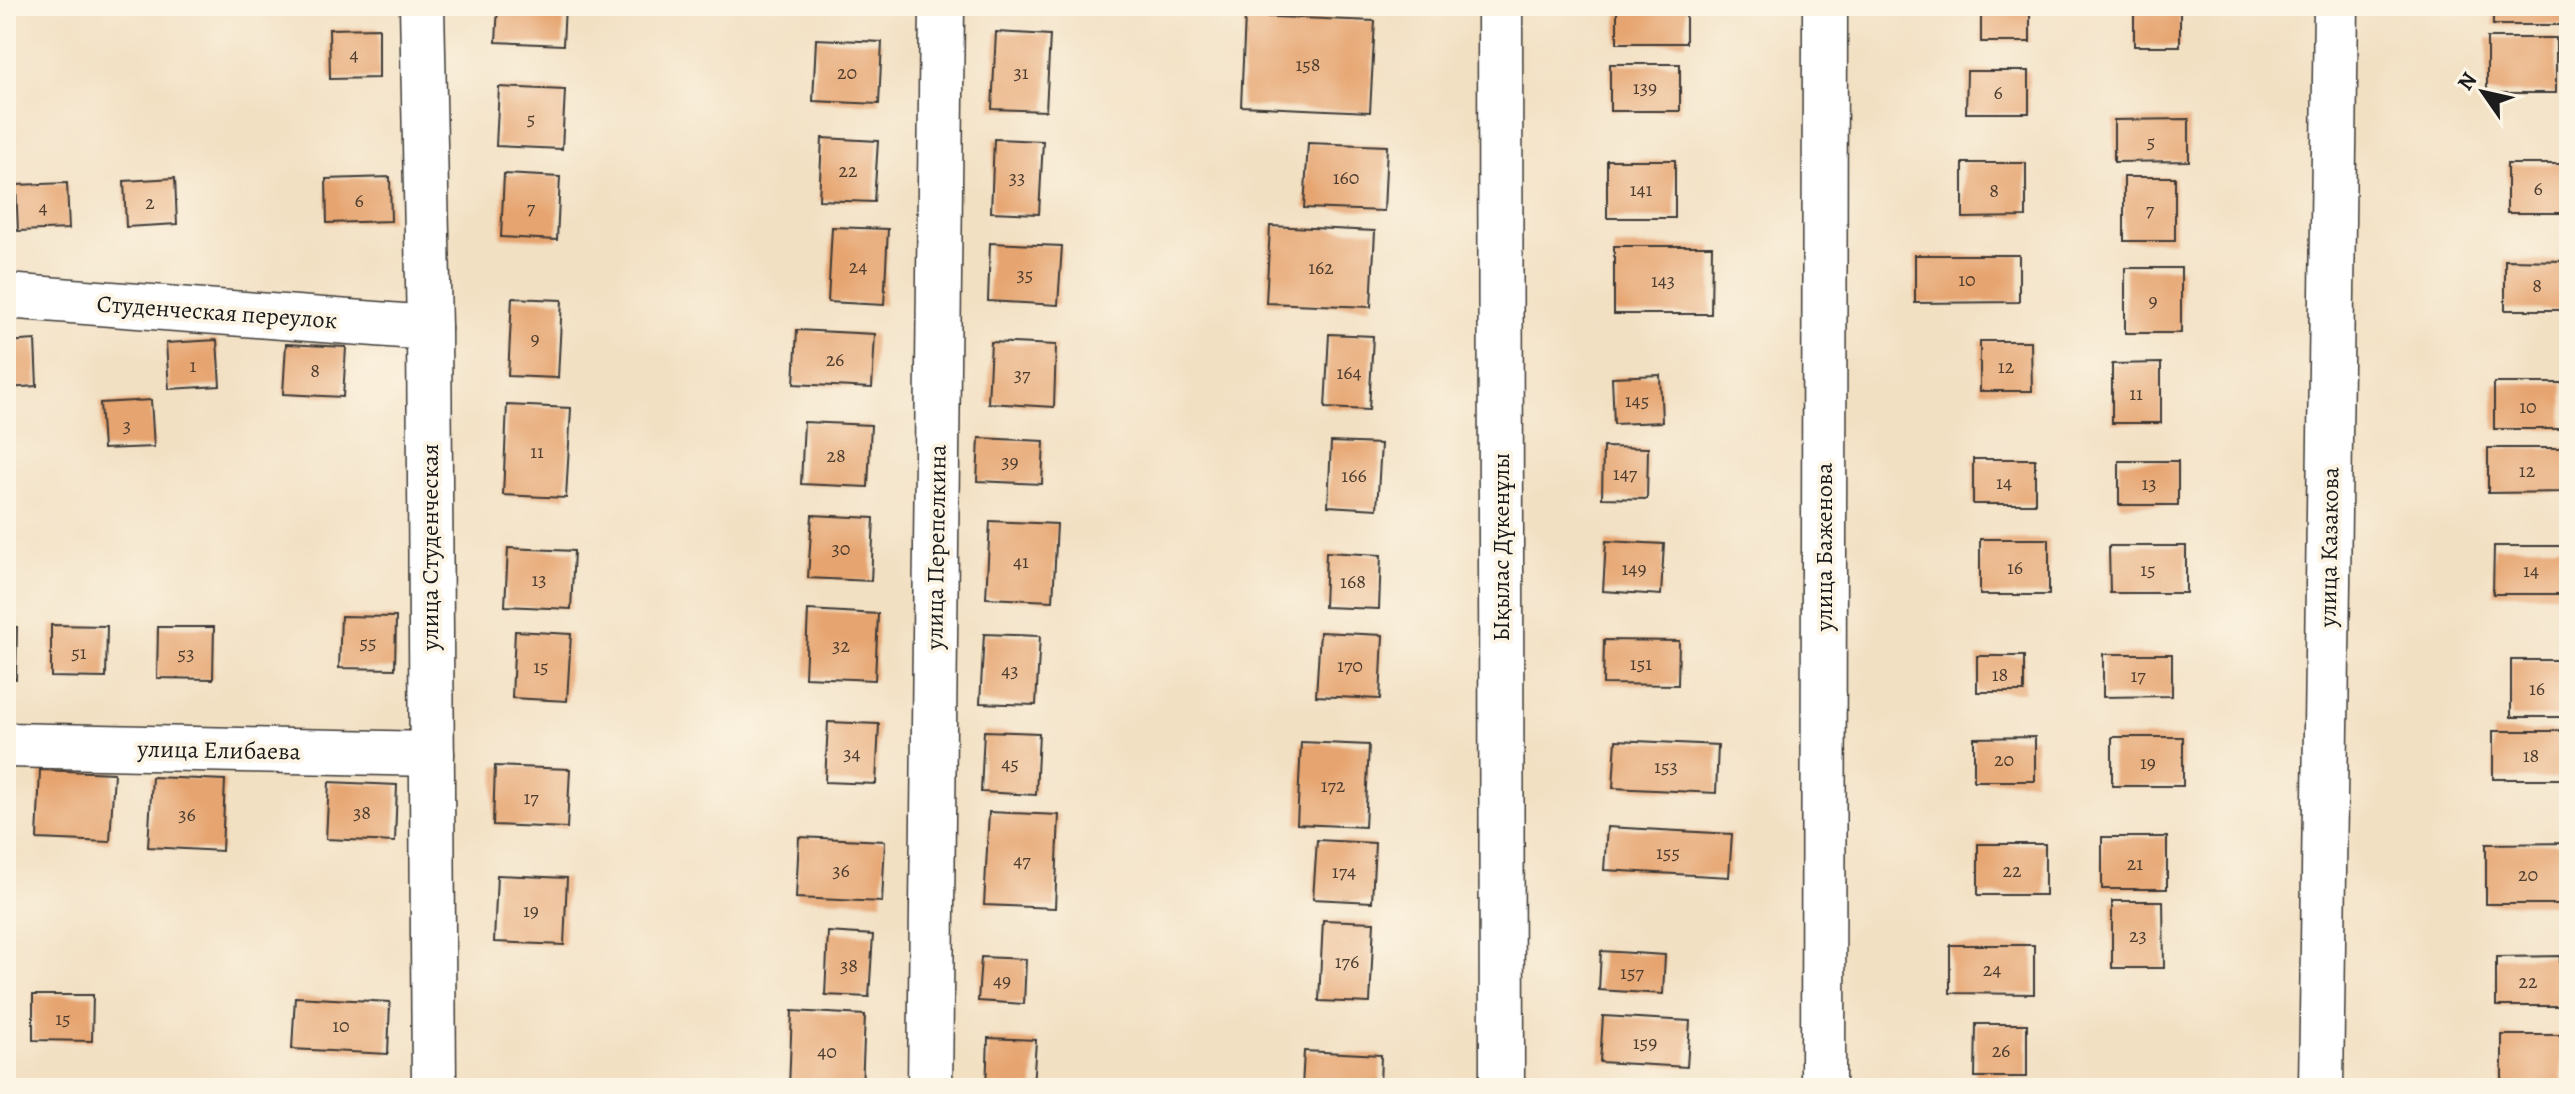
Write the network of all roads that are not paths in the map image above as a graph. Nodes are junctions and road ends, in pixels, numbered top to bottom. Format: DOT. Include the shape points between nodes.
graph roads {
  1 [pos="422,6"];
  2 [pos="942,6"];
  3 [pos="1500,6"];
  4 [pos="1825,6"];
  5 [pos="2336,6"];
  6 [pos="6,296"];
  7 [pos="429,328"];
  8 [pos="6,745"];
  9 [pos="432,754"];
  10 [pos="434,1088"];
  11 [pos="930,1088"];
  12 [pos="1502,1088"];
  13 [pos="1823,1088"];
  14 [pos="2321,1088"];
  1 -- 7 [label="street, улица Студенческая"];
  2 -- 11 [label="street, улица Перепелкина"];
  3 -- 12 [label="street, Ықылас Дүкенұлы"];
  4 -- 13 [label="street, улица Баженова"];
  5 -- 14 [label="street, улица Казакова"];
  6 -- 7 [label="street, Студенческая переулок"];
  7 -- 9 [label="street, улица Студенческая"];
  8 -- 9 [label="street, улица Елибаева"];
  9 -- 10 [label="street, улица Студенческая"];
}
